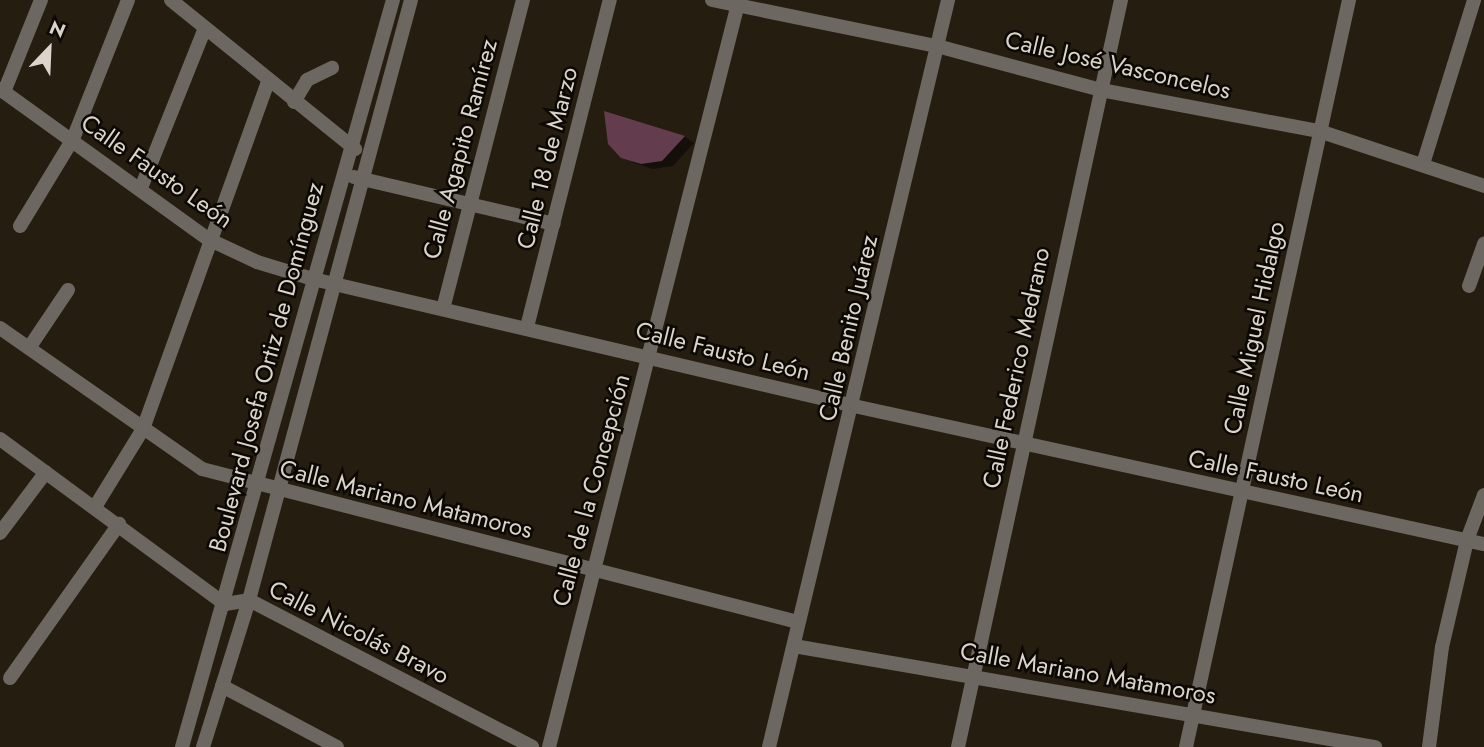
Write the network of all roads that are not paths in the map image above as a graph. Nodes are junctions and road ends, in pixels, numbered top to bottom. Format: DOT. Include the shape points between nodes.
graph roads {
  1 [pos="41,0"];
  2 [pos="128,0"];
  3 [pos="172,0"];
  4 [pos="393,0"];
  5 [pos="411,0"];
  6 [pos="523,0"];
  7 [pos="611,0"];
  8 [pos="712,0"];
  9 [pos="948,0"];
  10 [pos="1121,0"];
  11 [pos="1349,0"];
  12 [pos="1474,0"];
  13 [pos="738,3"];
  14 [pos="205,28"];
  15 [pos="937,46"];
  16 [pos="332,68"];
  17 [pos="268,81"];
  18 [pos="2,90"];
  19 [pos="1101,90"];
  20 [pos="294,102"];
  21 [pos="1319,131"];
  22 [pos="73,139"];
  23 [pos="349,148"];
  24 [pos="367,152"];
  25 [pos="1423,164"];
  26 [pos="343,174"];
  27 [pos="360,178"];
  28 [pos="1484,186"];
  29 [pos="141,188"];
  30 [pos="468,205"];
  31 [pos="554,224"];
  32 [pos="20,226"];
  33 [pos="208,239"];
  34 [pos="1484,244"];
  35 [pos="313,279"];
  36 [pos="331,283"];
  37 [pos="1469,286"];
  38 [pos="68,290"];
  39 [pos="443,309"];
  40 [pos="527,327"];
  41 [pos="0,328"];
  42 [pos="29,348"];
  43 [pos="649,356"];
  44 [pos="854,406"];
  45 [pos="143,429"];
  46 [pos="0,439"];
  47 [pos="1021,444"];
  48 [pos="46,472"];
  49 [pos="255,486"];
  50 [pos="275,489"];
  51 [pos="1243,493"];
  52 [pos="1484,495"];
  53 [pos="95,507"];
  54 [pos="119,524"];
  55 [pos="0,533"];
  56 [pos="1467,540"];
  57 [pos="1484,544"];
  58 [pos="594,568"];
  59 [pos="249,600"];
  60 [pos="225,604"];
  61 [pos="798,622"];
  62 [pos="794,646"];
  63 [pos="975,676"];
  64 [pos="10,677"];
  65 [pos="222,686"];
  66 [pos="1192,715"];
  67 [pos="183,747"];
  68 [pos="203,747"];
  69 [pos="337,747"];
  70 [pos="532,747"];
  71 [pos="549,747"];
  72 [pos="769,747"];
  73 [pos="958,747"];
  74 [pos="1186,747"];
  75 [pos="1374,747"];
  76 [pos="1429,747"];
  1 -- 18 [label="street"];
  2 -- 22 [label="street"];
  3 -- 14 [label="street"];
  4 -- 23 [label="street, Boulevard Josefa Ortiz de Domínguez"];
  5 -- 24 [label="street, Boulevard Josefa Ortiz de Domínguez"];
  6 -- 30 [label="street, Calle Agapito Ramírez"];
  7 -- 31 [label="street, Calle 18 de Marzo"];
  8 -- 13 [label="street, Calle José Vasconcelos"];
  9 -- 15 [label="street, Calle Benito Juárez"];
  10 -- 19 [label="street, Calle Federico Medrano"];
  11 -- 21 [label="street, Calle Miguel Hidalgo"];
  12 -- 25 [label="street"];
  13 -- 15 [label="street, Calle José Vasconcelos"];
  13 -- 43 [label="street, Calle de la Concepción"];
  14 -- 17 [label="street"];
  14 -- 29 [label="street"];
  15 -- 19 [label="street, Calle José Vasconcelos"];
  15 -- 44 [label="street, Calle Benito Juárez"];
  16 -- 20 [label="street" via="307,80"];
  17 -- 20 [label="street"];
  17 -- 33 [label="street"];
  18 -- 22 [label="street, Calle Fausto León"];
  19 -- 21 [label="street, Calle José Vasconcelos"];
  19 -- 47 [label="street, Calle Federico Medrano"];
  20 -- 23 [label="street"];
  21 -- 25 [label="street, Calle José Vasconcelos"];
  21 -- 51 [label="street, Calle Miguel Hidalgo"];
  22 -- 29 [label="street, Calle Fausto León"];
  22 -- 32 [label="street"];
  23 -- 24 [label="street"];
  23 -- 26 [label="street, Boulevard Josefa Ortiz de Domínguez"];
  24 -- 27 [label="street, Boulevard Josefa Ortiz de Domínguez"];
  25 -- 28 [label="street, Calle José Vasconcelos"];
  26 -- 27 [label="street"];
  26 -- 35 [label="street, Boulevard Josefa Ortiz de Domínguez"];
  27 -- 30 [label="street"];
  27 -- 36 [label="street, Boulevard Josefa Ortiz de Domínguez"];
  29 -- 33 [label="street, Calle Fausto León"];
  30 -- 31 [label="street"];
  30 -- 39 [label="street, Calle Agapito Ramírez"];
  31 -- 40 [label="street, Calle 18 de Marzo"];
  33 -- 35 [label="street, Calle Fausto León" via="257,262"];
  33 -- 45 [label="street"];
  34 -- 37 [label="street"];
  35 -- 36 [label="street, Calle Fausto León"];
  35 -- 49 [label="street, Boulevard Josefa Ortiz de Domínguez"];
  36 -- 39 [label="street, Calle Fausto León"];
  36 -- 50 [label="street, Boulevard Josefa Ortiz de Domínguez"];
  38 -- 42 [label="street"];
  39 -- 40 [label="street, Calle Fausto León"];
  40 -- 43 [label="street, Calle Fausto León"];
  41 -- 42 [label="street, Calle Mariano Matamoros"];
  42 -- 45 [label="street, Calle Mariano Matamoros"];
  43 -- 44 [label="street, Calle Fausto León"];
  43 -- 58 [label="street, Calle de la Concepción"];
  44 -- 47 [label="street, Calle Fausto León"];
  44 -- 61 [label="street, Calle Benito Juárez"];
  45 -- 49 [label="street, Calle Mariano Matamoros" via="202,469"];
  45 -- 53 [label="street"];
  46 -- 48 [label="street"];
  47 -- 51 [label="street, Calle Fausto León"];
  47 -- 63 [label="street, Calle Federico Medrano"];
  48 -- 53 [label="street"];
  48 -- 55 [label="street"];
  49 -- 50 [label="street, Calle Mariano Matamoros"];
  49 -- 60 [label="street, Boulevard Josefa Ortiz de Domínguez"];
  50 -- 58 [label="street, Calle Mariano Matamoros"];
  50 -- 59 [label="street, Boulevard Josefa Ortiz de Domínguez"];
  51 -- 56 [label="street, Calle Fausto León"];
  51 -- 66 [label="street, Calle Miguel Hidalgo"];
  52 -- 56 [label="street"];
  53 -- 54 [label="street"];
  54 -- 60 [label="street"];
  54 -- 64 [label="street"];
  56 -- 57 [label="street, Calle Fausto León"];
  56 -- 76 [label="street" via="1442,647"];
  58 -- 61 [label="street, Calle Mariano Matamoros"];
  58 -- 71 [label="street, Calle de la Concepción"];
  59 -- 60 [label="street, Calle Nicolás Bravo"];
  59 -- 65 [label="street, Boulevard Josefa Ortiz de Domínguez"];
  59 -- 70 [label="street, Calle Nicolás Bravo"];
  60 -- 67 [label="street, Boulevard Josefa Ortiz de Domínguez"];
  61 -- 62 [label="street, Calle Benito Juárez"];
  62 -- 63 [label="street, Calle Mariano Matamoros"];
  62 -- 72 [label="street, Calle Benito Juárez"];
  63 -- 66 [label="street, Calle Mariano Matamoros"];
  63 -- 73 [label="street, Calle Federico Medrano"];
  65 -- 68 [label="street, Boulevard Josefa Ortiz de Domínguez"];
  65 -- 69 [label="street"];
  66 -- 74 [label="street, Calle Miguel Hidalgo"];
  66 -- 75 [label="street, Calle Mariano Matamoros"];
}
